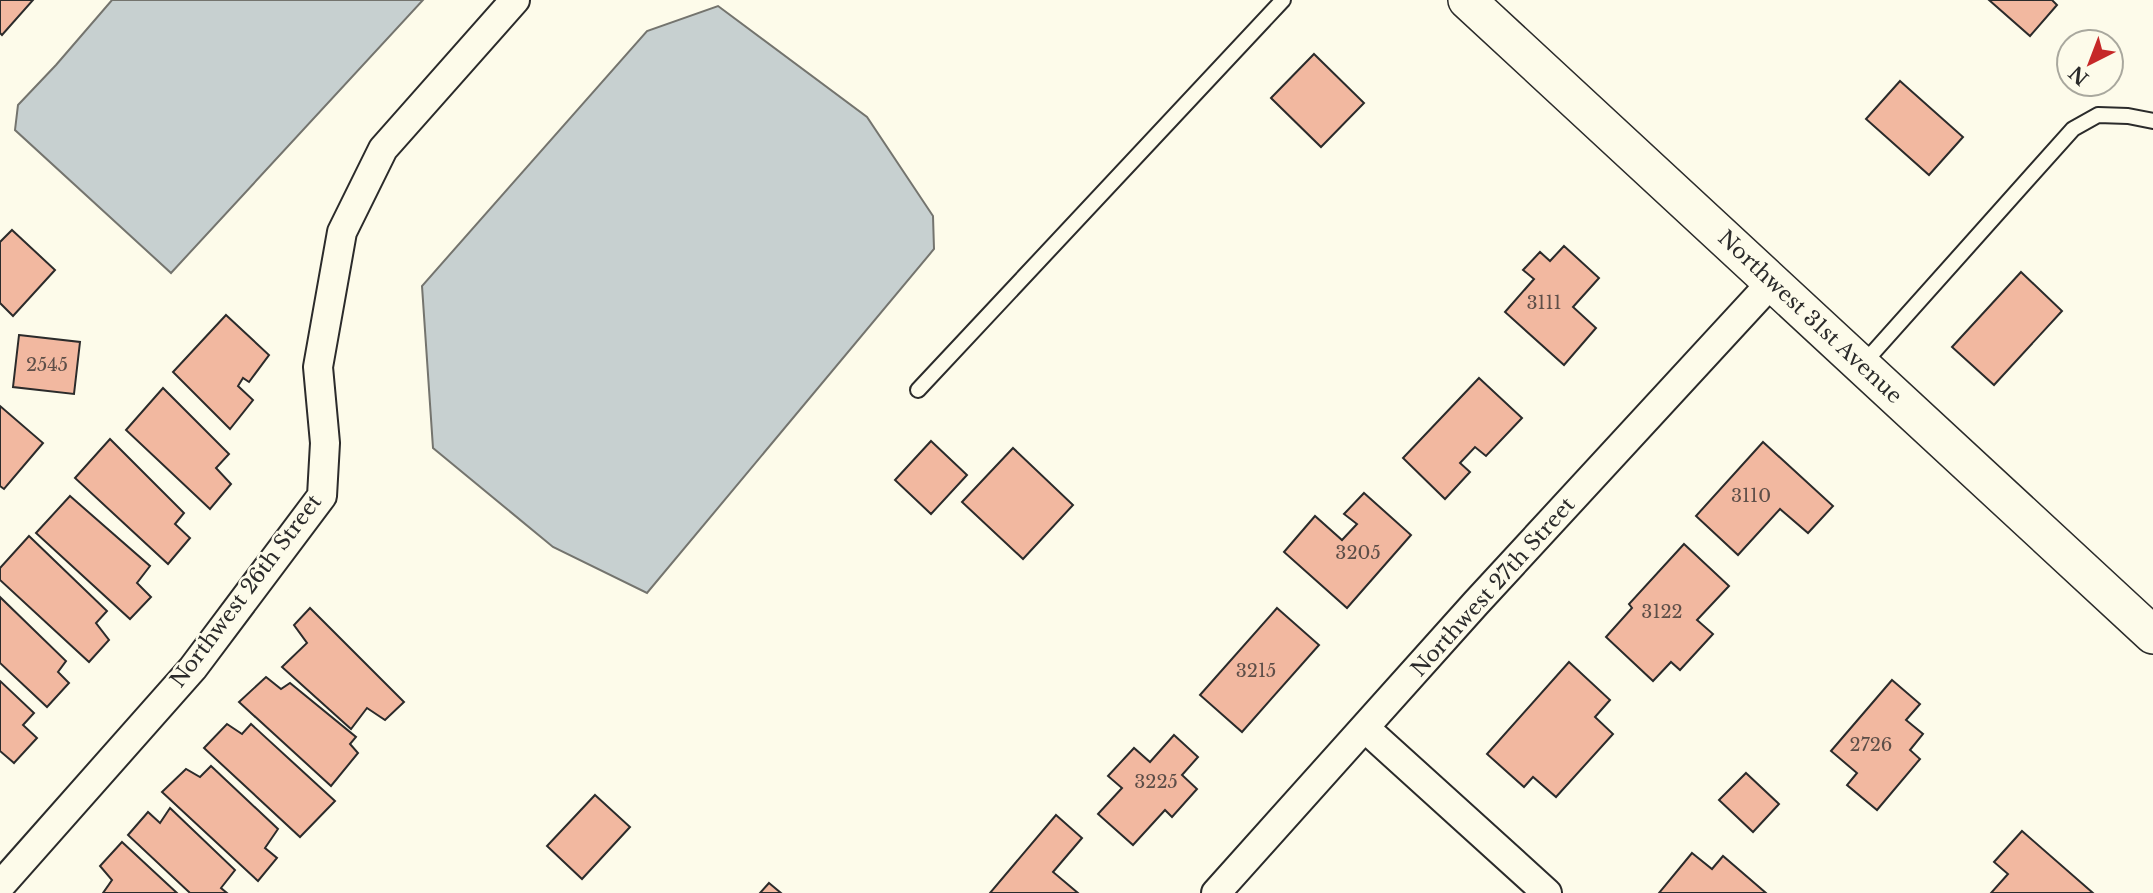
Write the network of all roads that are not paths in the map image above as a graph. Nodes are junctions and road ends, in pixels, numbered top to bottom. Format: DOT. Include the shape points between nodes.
graph roads {
  1 [pos="515,0"];
  2 [pos="1283,0"];
  3 [pos="1467,0"];
  4 [pos="2153,121"];
  5 [pos="1772,282"];
  6 [pos="1862,365"];
  7 [pos="918,390"];
  8 [pos="2153,635"];
  9 [pos="1365,728"];
  10 [pos="0,886"];
  11 [pos="1216,893"];
  12 [pos="1547,893"];
  1 -- 10 [label="street, Northwest 26th Street" via="383,149 342,232 318,367 325,443 322,496 193,668"];
  2 -- 7 [label="lane"];
  3 -- 5 [label="street, Northwest 31st Avenue"];
  4 -- 6 [label="lane" via="2098,115 2073,129"];
  5 -- 6 [label="street, Northwest 31st Avenue"];
  5 -- 9 [label="street, Northwest 27th Street"];
  6 -- 8 [label="street, Northwest 31st Avenue"];
  9 -- 11 [label="street, Northwest 27th Street"];
  9 -- 12 [label="street"];
}
